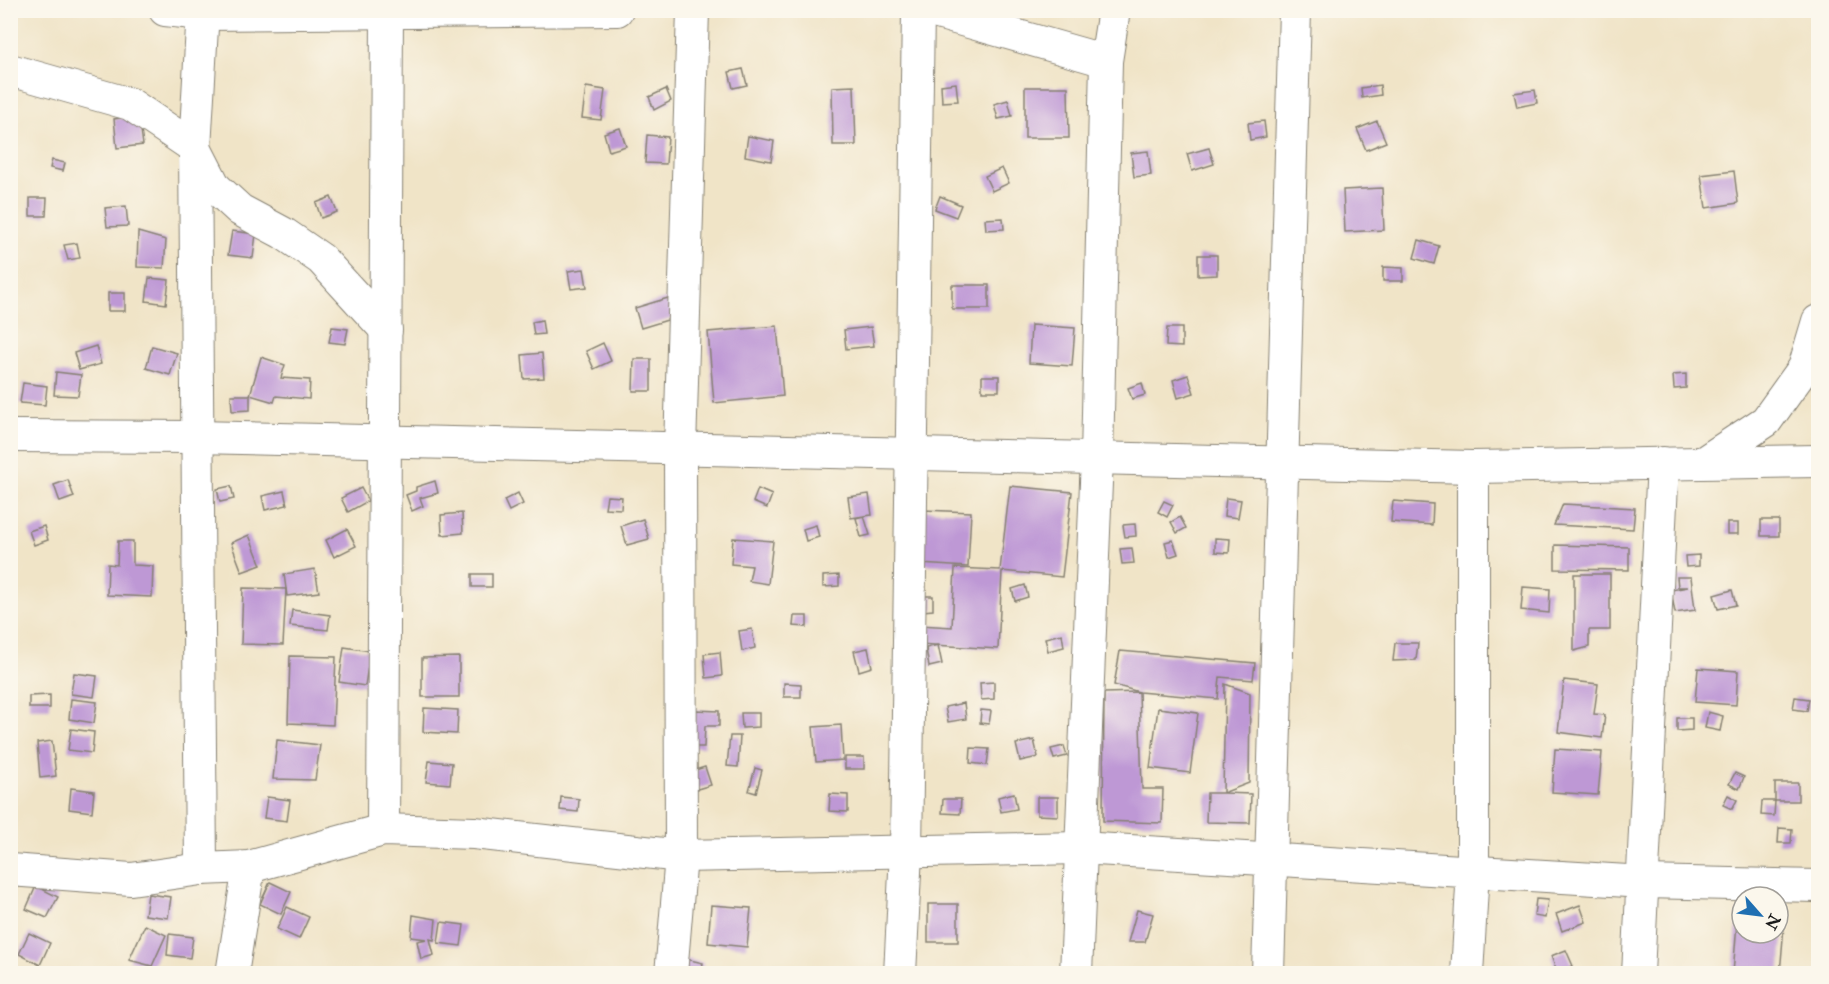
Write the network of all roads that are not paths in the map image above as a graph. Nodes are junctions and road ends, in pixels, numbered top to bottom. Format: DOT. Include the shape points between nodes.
graph roads {
  1 [pos="165,10"];
  2 [pos="617,10"];
  3 [pos="693,10"];
  4 [pos="918,10"];
  5 [pos="927,10"];
  6 [pos="1113,10"];
  7 [pos="1295,10"];
  8 [pos="387,11"];
  9 [pos="203,12"];
  10 [pos="570,12"];
  11 [pos="1106,61"];
  12 [pos="10,70"];
  13 [pos="195,148"];
  14 [pos="1818,321"];
  15 [pos="386,330"];
  16 [pos="10,436"];
  17 [pos="196,437"];
  18 [pos="386,441"];
  19 [pos="680,449"];
  20 [pos="910,453"];
  21 [pos="1097,458"];
  22 [pos="1818,460"];
  23 [pos="1284,462"];
  24 [pos="1704,462"];
  25 [pos="1663,463"];
  26 [pos="1473,467"];
  27 [pos="383,830"];
  28 [pos="1080,848"];
  29 [pos="906,852"];
  30 [pos="681,856"];
  31 [pos="1272,859"];
  32 [pos="249,867"];
  33 [pos="201,868"];
  34 [pos="10,870"];
  35 [pos="1473,870"];
  36 [pos="1644,882"];
  37 [pos="1818,886"];
  38 [pos="232,974"];
  39 [pos="671,974"];
  40 [pos="900,974"];
  41 [pos="1076,974"];
  42 [pos="1268,974"];
  43 [pos="1467,974"];
  44 [pos="1638,974"];
  1 -- 9 [label="street"];
  2 -- 10 [label="street"];
  3 -- 19 [label="street"];
  4 -- 20 [label="street"];
  5 -- 11 [label="street"];
  6 -- 11 [label="street"];
  7 -- 23 [label="street"];
  8 -- 9 [label="street"];
  8 -- 10 [label="street"];
  8 -- 15 [label="street"];
  9 -- 13 [label="street"];
  11 -- 21 [label="street"];
  12 -- 13 [label="street" via="130,104"];
  13 -- 15 [label="street" via="215,187 240,210 321,259"];
  13 -- 17 [label="street"];
  14 -- 24 [label="street" via="1803,368 1766,421"];
  15 -- 18 [label="street"];
  16 -- 17 [label="street"];
  17 -- 18 [label="street"];
  17 -- 33 [label="street"];
  18 -- 19 [label="street"];
  18 -- 27 [label="street"];
  19 -- 20 [label="street"];
  19 -- 30 [label="street"];
  20 -- 21 [label="street"];
  20 -- 29 [label="street"];
  21 -- 23 [label="street"];
  21 -- 28 [label="street"];
  22 -- 24 [label="street"];
  23 -- 26 [label="street"];
  23 -- 31 [label="street"];
  24 -- 25 [label="street"];
  25 -- 26 [label="street"];
  25 -- 36 [label="street"];
  26 -- 35 [label="street"];
  27 -- 30 [label="street" via="474,832"];
  27 -- 32 [label="street"];
  28 -- 29 [label="street"];
  28 -- 31 [label="street"];
  28 -- 41 [label="street"];
  29 -- 30 [label="street"];
  29 -- 40 [label="street"];
  30 -- 39 [label="street"];
  31 -- 35 [label="street"];
  31 -- 42 [label="street"];
  32 -- 33 [label="street"];
  32 -- 38 [label="street"];
  33 -- 34 [label="street" via="131,879"];
  35 -- 36 [label="street"];
  35 -- 43 [label="street"];
  36 -- 37 [label="street"];
  36 -- 44 [label="street"];
}
